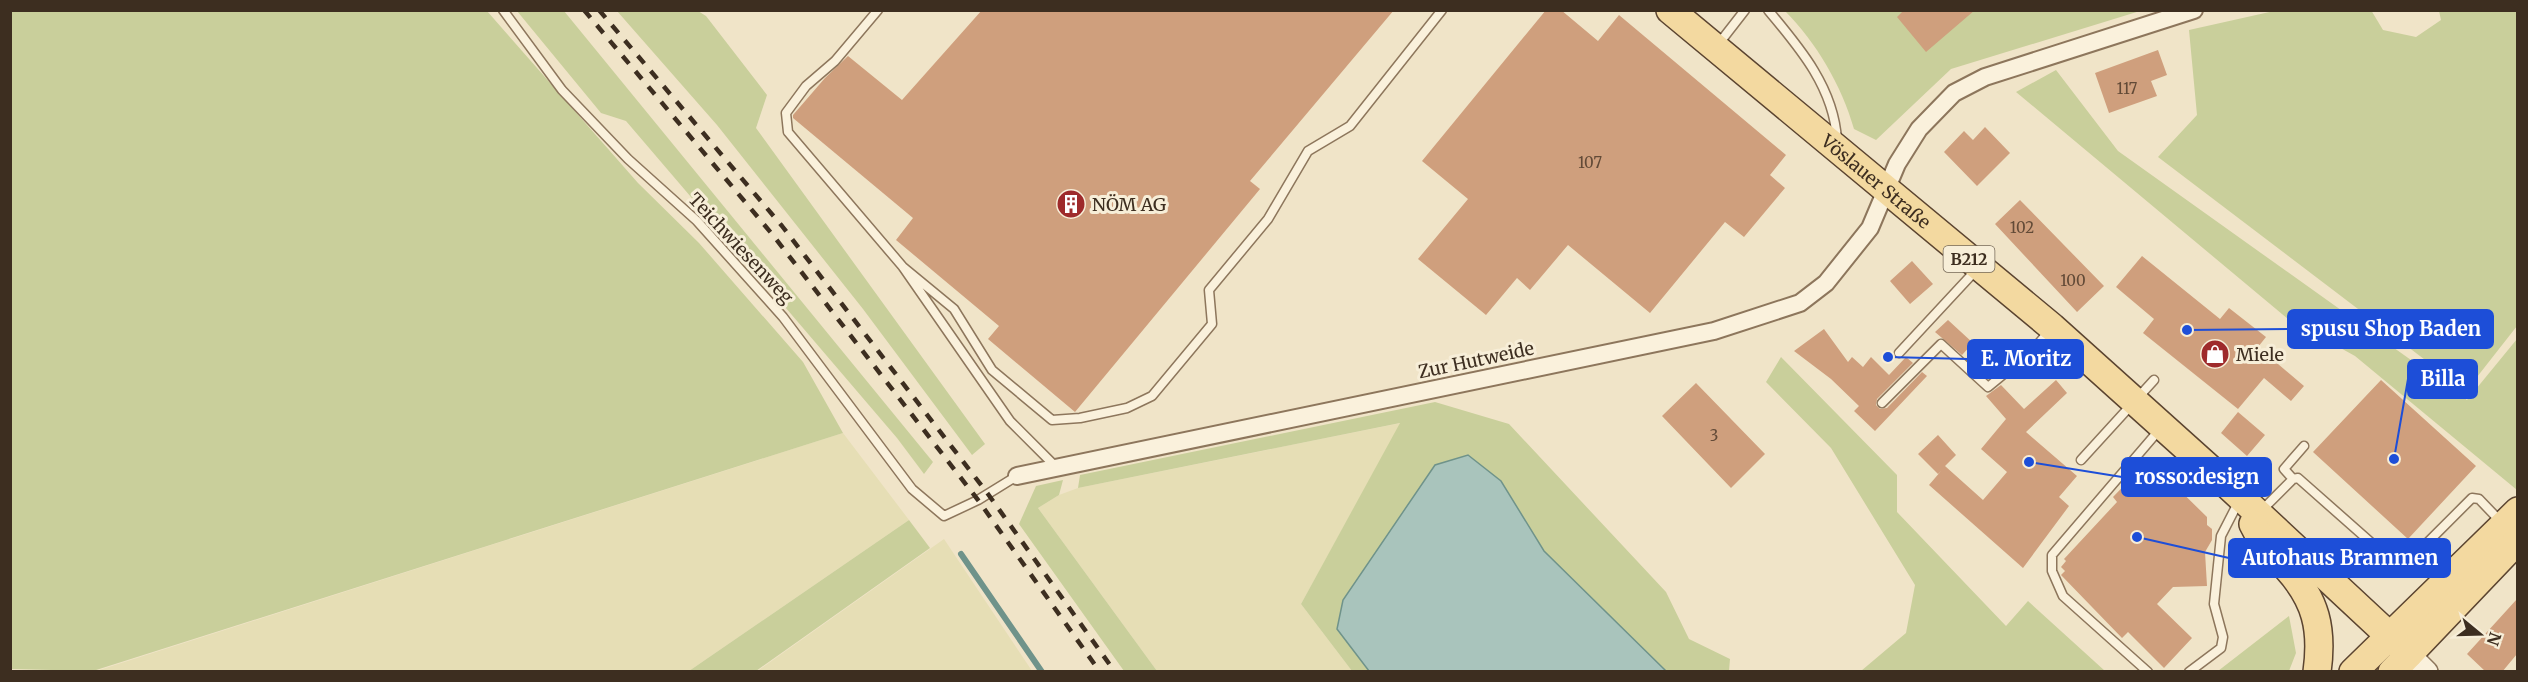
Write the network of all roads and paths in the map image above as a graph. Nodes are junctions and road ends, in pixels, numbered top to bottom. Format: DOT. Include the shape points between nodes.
graph roads {
  1 [pos="503,10"];
  2 [pos="878,10"];
  3 [pos="1442,10"];
  4 [pos="1670,10"];
  5 [pos="1745,10"];
  6 [pos="1768,10"];
  7 [pos="2194,10"];
  8 [pos="1715,48"];
  9 [pos="1838,149"];
  10 [pos="1886,190"];
  11 [pos="903,267"];
  12 [pos="1979,267"];
  13 [pos="2052,327"];
  14 [pos="1899,353"];
  15 [pos="2154,380"];
  16 [pos="2136,401"];
  17 [pos="1882,403"];
  18 [pos="2163,426"];
  19 [pos="2304,446"];
  20 [pos="2081,460"];
  21 [pos="1059,469"];
  22 [pos="1017,477"];
  23 [pos="2294,479"];
  24 [pos="2250,506"];
  25 [pos="2513,526"];
  26 [pos="2404,658"];
  27 [pos="2148,672"];
  28 [pos="2188,672"];
  29 [pos="2317,672"];
  30 [pos="2353,672"];
  1 -- 22 [label="lane, Teichwiesenweg" via="562,90 628,159 697,221 783,317 912,489 944,516"];
  2 -- 11 [label="lane" via="835,62 806,86 786,113 788,132"];
  3 -- 11 [label="lane" via="1350,126 1308,151 1268,219 1209,290 1212,324 1152,396 1127,408 1052,420 992,370 954,309"];
  4 -- 8 [label="main road, Vöslauer Straße / B212"];
  5 -- 8 [label="lane"];
  6 -- 9 [label="lane" via="1818,75 1836,119"];
  7 -- 10 [label="street, Zur Hutweide" via="1985,77 1954,93 1919,129"];
  8 -- 9 [label="main road, Vöslauer Straße / B212"];
  9 -- 10 [label="main road, Vöslauer Straße / B212"];
  10 -- 12 [label="main road, Vöslauer Straße / B212"];
  10 -- 21 [label="street, Zur Hutweide" via="1870,228 1826,283 1800,303 1714,331"];
  11 -- 21 [label="lane" via="1010,421"];
  12 -- 13 [label="main road, Vöslauer Straße / B212"];
  12 -- 14 [label="lane"];
  13 -- 16 [label="main road, Vöslauer Straße / B212"];
  13 -- 17 [label="lane" via="2033,350 1988,387 1941,344"];
  15 -- 16 [label="lane"];
  16 -- 18 [label="main road, Vöslauer Straße / B212"];
  16 -- 20 [label="lane"];
  18 -- 24 [label="main road, Vöslauer Straße / B212"];
  18 -- 27 [label="lane" via="2052,555 2052,571 2062,596"];
  19 -- 23 [label="lane" via="2284,469"];
  21 -- 22 [label="street, Zur Hutweide"];
  23 -- 24 [label="lane"];
  23 -- 25 [label="lane" via="2298,478 2401,569 2476,497"];
  24 -- 26 [label="main road, Vöslauer Straße / B212"];
  24 -- 28 [label="lane" via="2221,536 2214,604 2223,637 2221,648"];
  24 -- 29 [label="main road" via="2259,538 2308,595 2319,626"];
  25 -- 26 [label="main road"];
  26 -- 30 [label="main road"];
}
